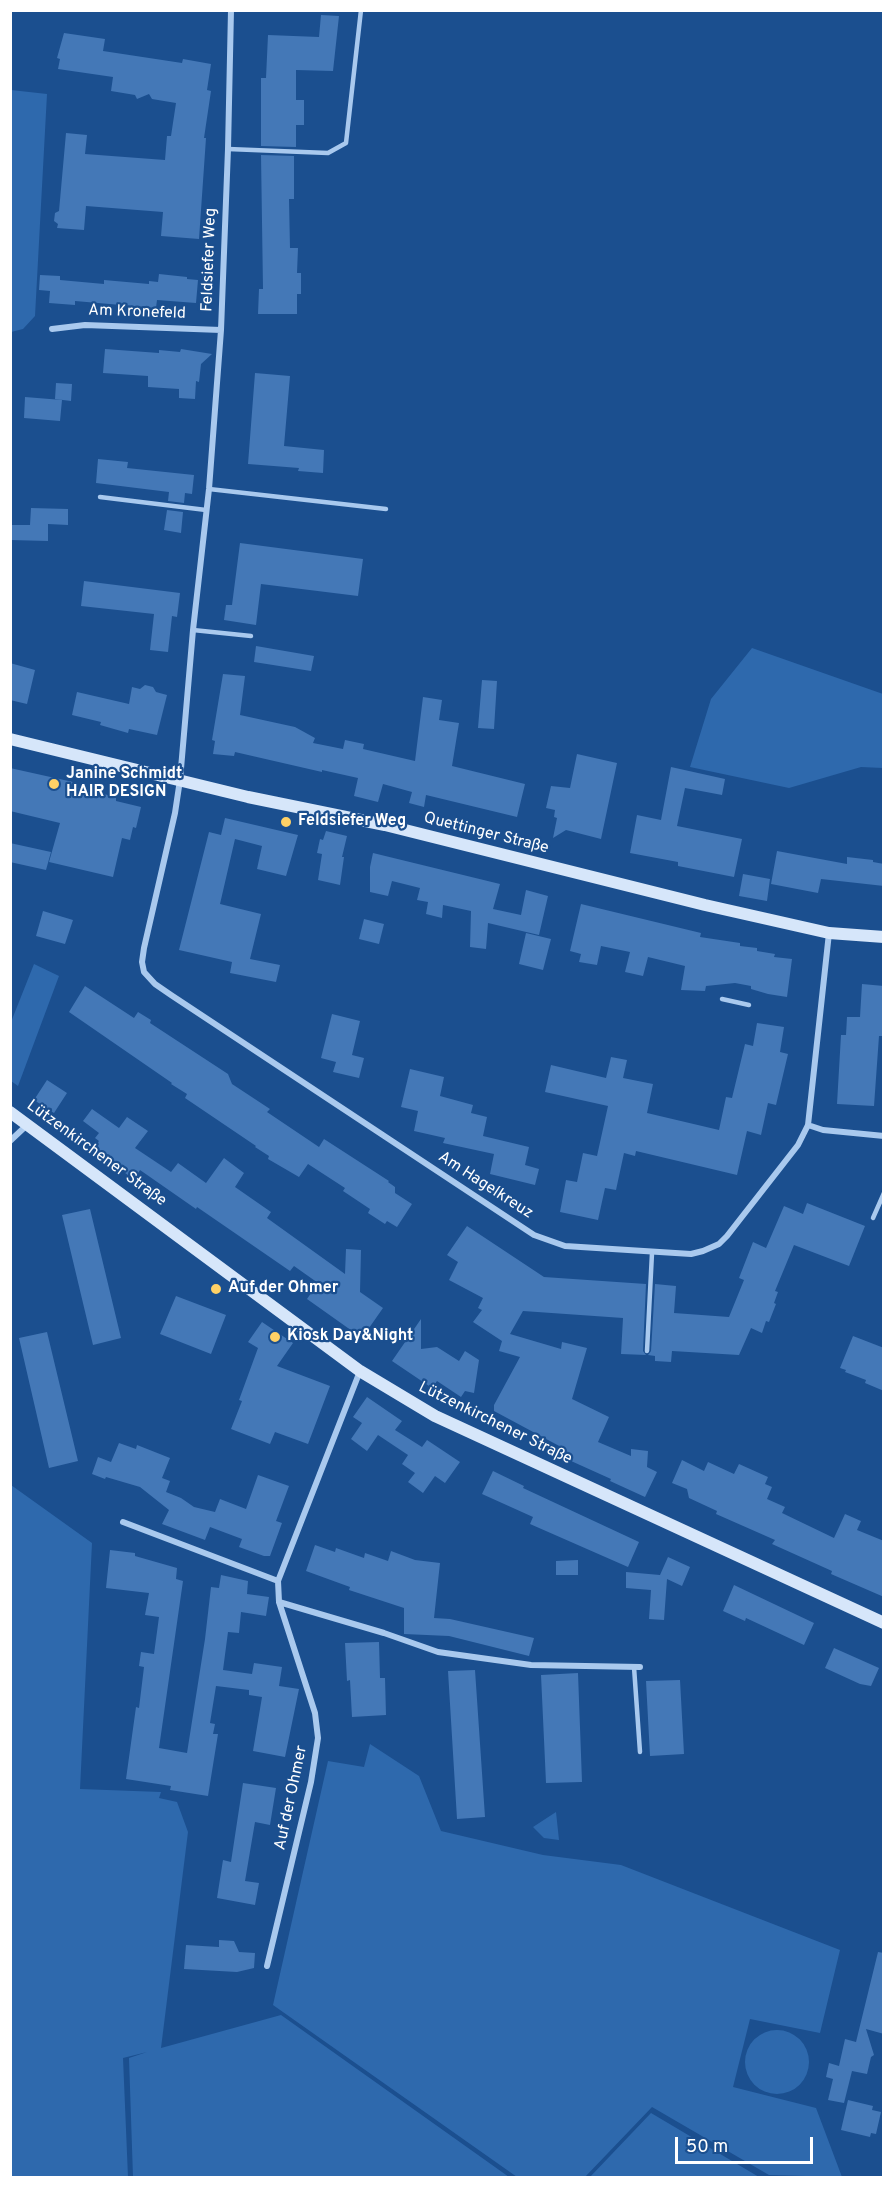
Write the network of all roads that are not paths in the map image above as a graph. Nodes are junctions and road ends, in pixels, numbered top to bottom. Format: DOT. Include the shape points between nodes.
graph roads {
  1 [pos="231,10"];
  2 [pos="361,10"];
  3 [pos="228,149"];
  4 [pos="52,329"];
  5 [pos="221,330"];
  6 [pos="209,489"];
  7 [pos="100,497"];
  8 [pos="386,508"];
  9 [pos="206,510"];
  10 [pos="193,630"];
  11 [pos="251,636"];
  12 [pos="10,739"];
  13 [pos="180,780"];
  14 [pos="829,933"];
  15 [pos="884,938"];
  16 [pos="722,999"];
  17 [pos="749,1005"];
  18 [pos="10,1112"];
  19 [pos="28,1124"];
  20 [pos="808,1125"];
  21 [pos="884,1136"];
  22 [pos="10,1141"];
  23 [pos="884,1192"];
  24 [pos="873,1218"];
  25 [pos="652,1252"];
  26 [pos="647,1351"];
  27 [pos="360,1371"];
  28 [pos="123,1522"];
  29 [pos="278,1581"];
  30 [pos="279,1602"];
  31 [pos="884,1623"];
  32 [pos="637,1667"];
  33 [pos="640,1752"];
  34 [pos="267,1966"];
  1 -- 3 [label="street, Feldsiefer Weg"];
  2 -- 3 [label="lane" via="346,143 328,153"];
  3 -- 5 [label="street, Feldsiefer Weg"];
  4 -- 5 [label="street, Am Kronefeld" via="85,325"];
  5 -- 6 [label="street, Feldsiefer Weg"];
  6 -- 8 [label="lane"];
  6 -- 9 [label="street, Feldsiefer Weg"];
  7 -- 9 [label="lane"];
  9 -- 10 [label="street, Feldsiefer Weg"];
  10 -- 11 [label="lane"];
  10 -- 13 [label="street, Feldsiefer Weg"];
  12 -- 13 [label="main road, Quettinger Straße"];
  13 -- 14 [label="main road, Quettinger Straße" via="385,825"];
  13 -- 25 [label="street, Am Hagelkreuz" via="142,962 144,972 155,984 534,1235 565,1246"];
  14 -- 15 [label="main road, Quettinger Straße"];
  14 -- 20 [label="street, Am Hagelkreuz"];
  16 -- 17 [label="lane"];
  18 -- 19 [label="main road, Lützenkirchener Straße"];
  19 -- 22 [label="street"];
  19 -- 27 [label="main road, Lützenkirchener Straße"];
  20 -- 21 [label="street"];
  20 -- 25 [label="street, Am Hagelkreuz" via="798,1145 719,1244 691,1254"];
  23 -- 24 [label="lane"];
  25 -- 26 [label="lane"];
  27 -- 29 [label="street, Auf der Ohmer"];
  27 -- 31 [label="main road, Lützenkirchener Straße" via="435,1416"];
  28 -- 29 [label="street"];
  29 -- 30 [label="street, Auf der Ohmer"];
  30 -- 32 [label="street" via="438,1652 531,1665"];
  30 -- 34 [label="street, Auf der Ohmer" via="315,1713 318,1738"];
  32 -- 33 [label="lane"];
}
